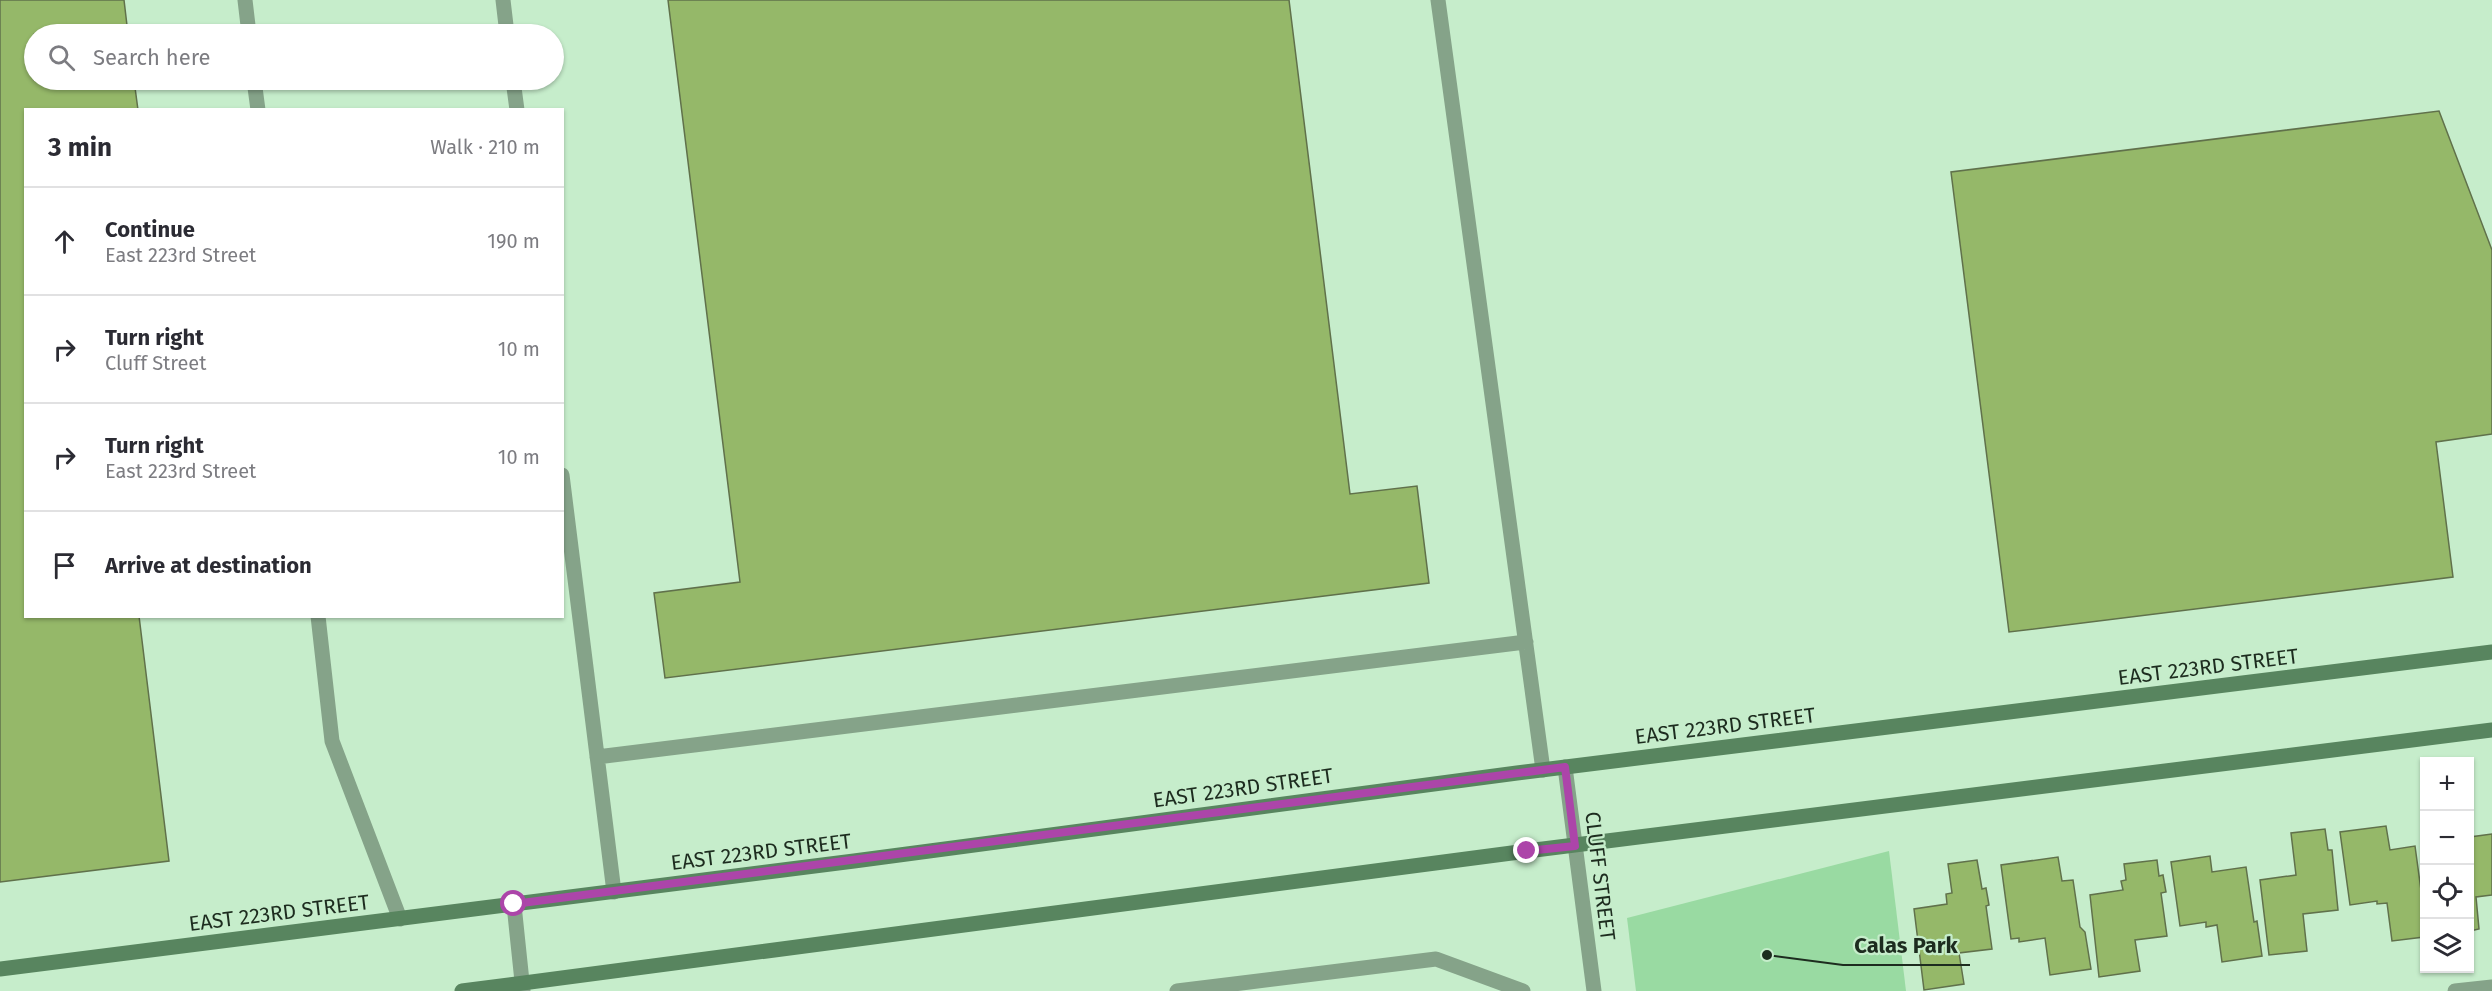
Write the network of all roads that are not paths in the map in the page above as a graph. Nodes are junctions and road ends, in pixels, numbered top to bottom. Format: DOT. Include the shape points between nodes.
graph roads {
  1 [pos="245,0"];
  2 [pos="503,0"];
  3 [pos="1438,0"];
  4 [pos="248,24"];
  5 [pos="506,24"];
  6 [pos="255,90"];
  7 [pos="514,90"];
  8 [pos="258,108"];
  9 [pos="517,108"];
  10 [pos="564,490"];
  11 [pos="318,618"];
  12 [pos="1526,642"];
  13 [pos="2492,652"];
  14 [pos="2492,730"];
  15 [pos="597,757"];
  16 [pos="1565,767"];
  17 [pos="1543,770"];
  18 [pos="1575,846"];
  19 [pos="614,892"];
  20 [pos="514,904"];
  21 [pos="400,919"];
  22 [pos="0,969"];
  23 [pos="523,987"];
  24 [pos="2492,987"];
  25 [pos="462,991"];
  26 [pos="1177,991"];
  27 [pos="1523,991"];
  28 [pos="1594,991"];
  29 [pos="2455,991"];
  1 -- 4 [label="street"];
  2 -- 5 [label="street"];
  3 -- 12 [label="street"];
  6 -- 8 [label="street"];
  7 -- 9 [label="street"];
  10 -- 15 [label="street"];
  11 -- 21 [label="street" via="332,741"];
  12 -- 15 [label="street"];
  12 -- 17 [label="street"];
  13 -- 16 [label="main road, EAST 223RD STREET"];
  14 -- 18 [label="main road"];
  15 -- 19 [label="street"];
  16 -- 17 [label="main road, EAST 223RD STREET"];
  16 -- 18 [label="street, CLUFF STREET"];
  17 -- 19 [label="main road, EAST 223RD STREET"];
  18 -- 23 [label="main road"];
  18 -- 28 [label="street, CLUFF STREET"];
  19 -- 20 [label="main road, EAST 223RD STREET"];
  20 -- 21 [label="main road, EAST 223RD STREET"];
  20 -- 23 [label="street"];
  21 -- 22 [label="main road, EAST 223RD STREET"];
  23 -- 25 [label="main road"];
  24 -- 29 [label="street"];
  26 -- 27 [label="street" via="1436,959"];
}
